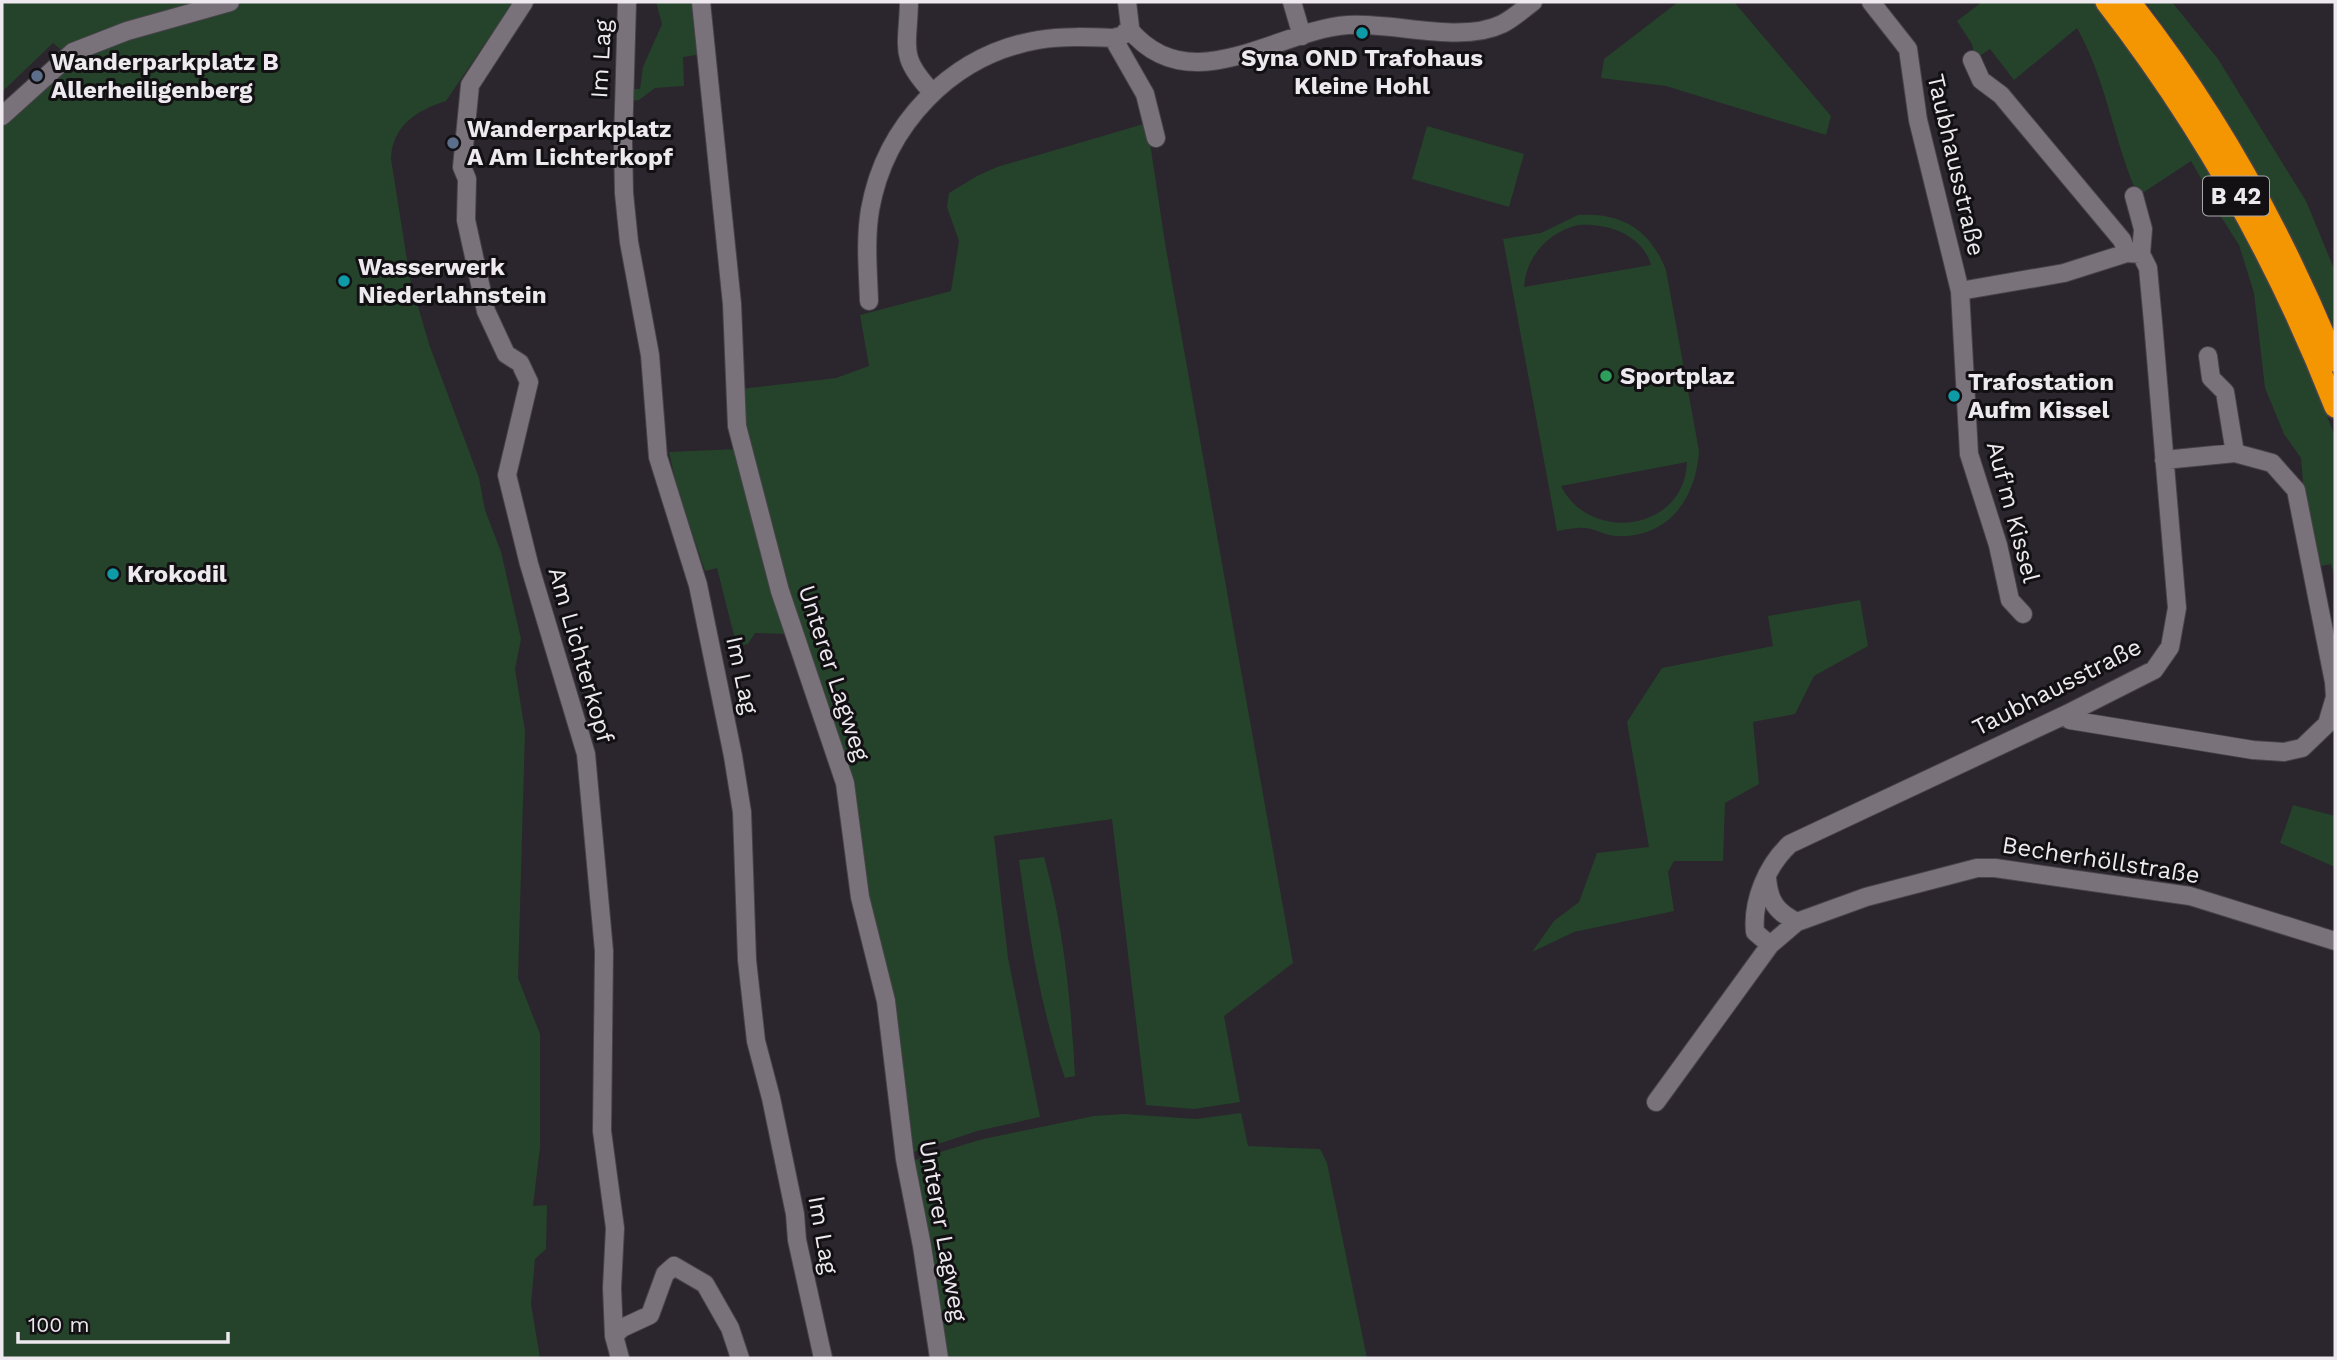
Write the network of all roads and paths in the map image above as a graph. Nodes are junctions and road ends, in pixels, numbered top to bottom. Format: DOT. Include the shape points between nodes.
graph roads {
  1 [pos="230,2"];
  2 [pos="524,2"];
  3 [pos="627,2"];
  4 [pos="701,2"];
  5 [pos="909,2"];
  6 [pos="1127,2"];
  7 [pos="1292,2"];
  8 [pos="1533,2"];
  9 [pos="1871,2"];
  10 [pos="2106,2"];
  11 [pos="2130,2"];
  12 [pos="1121,34"];
  13 [pos="1303,36"];
  14 [pos="1972,60"];
  15 [pos="932,92"];
  16 [pos="2,116"];
  17 [pos="1156,138"];
  18 [pos="2137,207"];
  19 [pos="2134,254"];
  20 [pos="1960,291"];
  21 [pos="869,301"];
  22 [pos="2208,356"];
  23 [pos="2335,361"];
  24 [pos="2335,407"];
  25 [pos="2235,453"];
  26 [pos="2164,460"];
  27 [pos="2023,614"];
  28 [pos="2067,714"];
  29 [pos="1767,878"];
  30 [pos="1769,897"];
  31 [pos="1797,922"];
  32 [pos="1774,941"];
  33 [pos="2335,941"];
  34 [pos="1656,1102"];
  35 [pos="614,1336"];
  36 [pos="620,1358"];
  37 [pos="740,1358"];
  38 [pos="823,1358"];
  39 [pos="939,1358"];
  1 -- 16 [label="street" via="127,31 72,53"];
  2 -- 35 [label="street, Am Lichterkopf" via="469,88 463,166 466,220 486,311 506,354 520,363 529,382 507,475 586,754 604,951 602,1131 615,1228"];
  3 -- 38 [label="street, Im Lag" via="624,193 650,355 658,457 698,585 733,756 742,812 747,960 756,1041"];
  4 -- 39 [label="street, Unterer Lagweg" via="732,304 737,426 780,591 845,783 860,897 886,1001 905,1159"];
  5 -- 15 [label="street" via="907,58 912,72"];
  6 -- 12 [label="street" via="1131,22"];
  7 -- 13 [label="street"];
  8 -- 13 [label="street" via="1489,29 1355,25"];
  9 -- 20 [label="street, Taubhausstraße" via="1908,49 1932,191"];
  10 -- 24 [label="highway, B 42" via="2191,122 2246,215 2298,317"];
  11 -- 23 [label="highway, B 42" via="2233,152 2285,249"];
  12 -- 13 [label="street" via="1151,52 1180,60 1234,58"];
  12 -- 15 [label="street" via="1036,40 978,60"];
  12 -- 17 [label="street" via="1145,93"];
  14 -- 19 [label="street" via="1981,80 2001,95"];
  15 -- 21 [label="street" via="902,127 879,173 869,217"];
  18 -- 19 [label="street, Taubhausstraße" via="2143,229"];
  19 -- 20 [label="street, Taubhausstraße" via="2064,274"];
  19 -- 26 [label="street, Taubhausstraße" via="2148,268"];
  20 -- 27 [label="street, Auf'm Kissel" via="1969,454 2010,600"];
  22 -- 25 [label="street" via="2211,378 2225,391"];
  25 -- 26 [label="street"];
  25 -- 28 [label="street" via="2272,463 2296,490 2334,682 2327,724 2302,748 2267,751 2070,720"];
  26 -- 28 [label="street, Taubhausstraße" via="2177,608 2170,647 2154,670"];
  28 -- 29 [label="street, Taubhausstraße" via="1790,844"];
  29 -- 30 [label="street"];
  29 -- 32 [label="street, Taubhausstraße" via="1754,918 1755,932"];
  30 -- 31 [label="street" via="1782,915"];
  30 -- 32 [label="street"];
  31 -- 32 [label="street, Becherhöllstraße"];
  31 -- 33 [label="street, Becherhöllstraße" via="1866,897 1985,867 2190,897"];
  32 -- 34 [label="street, Becherhöllstraße"];
  35 -- 36 [label="street, Am Lichterkopf"];
  35 -- 37 [label="street" via="650,1315 665,1274 674,1266 705,1284 730,1328"];
}
